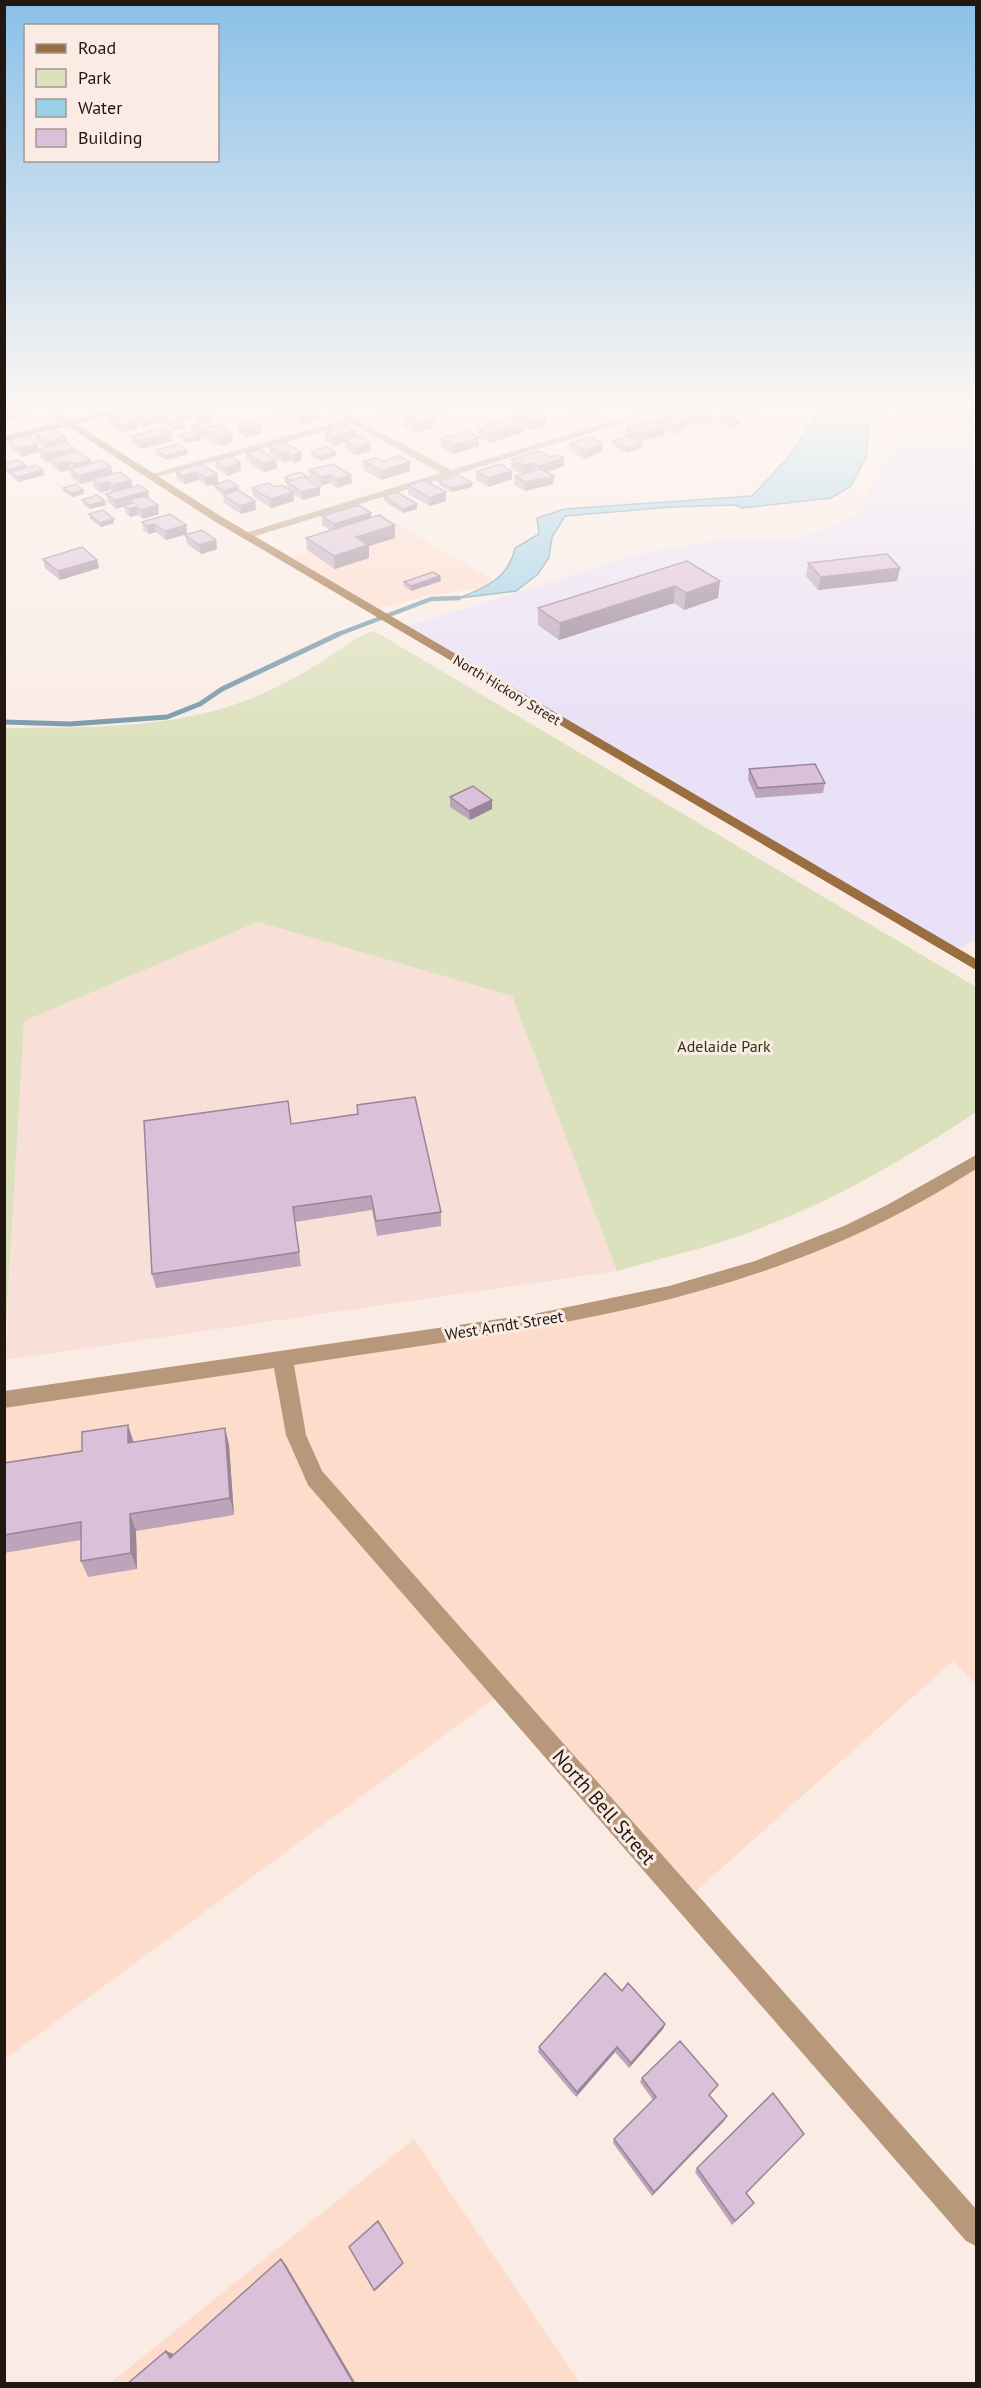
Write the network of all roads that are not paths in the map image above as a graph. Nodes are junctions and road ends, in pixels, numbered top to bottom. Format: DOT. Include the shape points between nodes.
graph roads {
  1 [pos="216,517"];
  2 [pos="307,517"];
  3 [pos="246,536"];
  4 [pos="976,965"];
  5 [pos="976,1161"];
  6 [pos="283,1358"];
  7 [pos="4,1400"];
  8 [pos="976,2230"];
  1 -- 3 [label="street, North Hickory Street"];
  2 -- 3 [label="street"];
  3 -- 4 [label="street, North Hickory Street"];
  5 -- 6 [label="street, West Arndt Street" via="926,1193 851,1231 775,1262 692,1288 585,1312"];
  6 -- 7 [label="street, West Arndt Street"];
  6 -- 8 [label="street, North Bell Street" via="292,1430 315,1478"];
}
